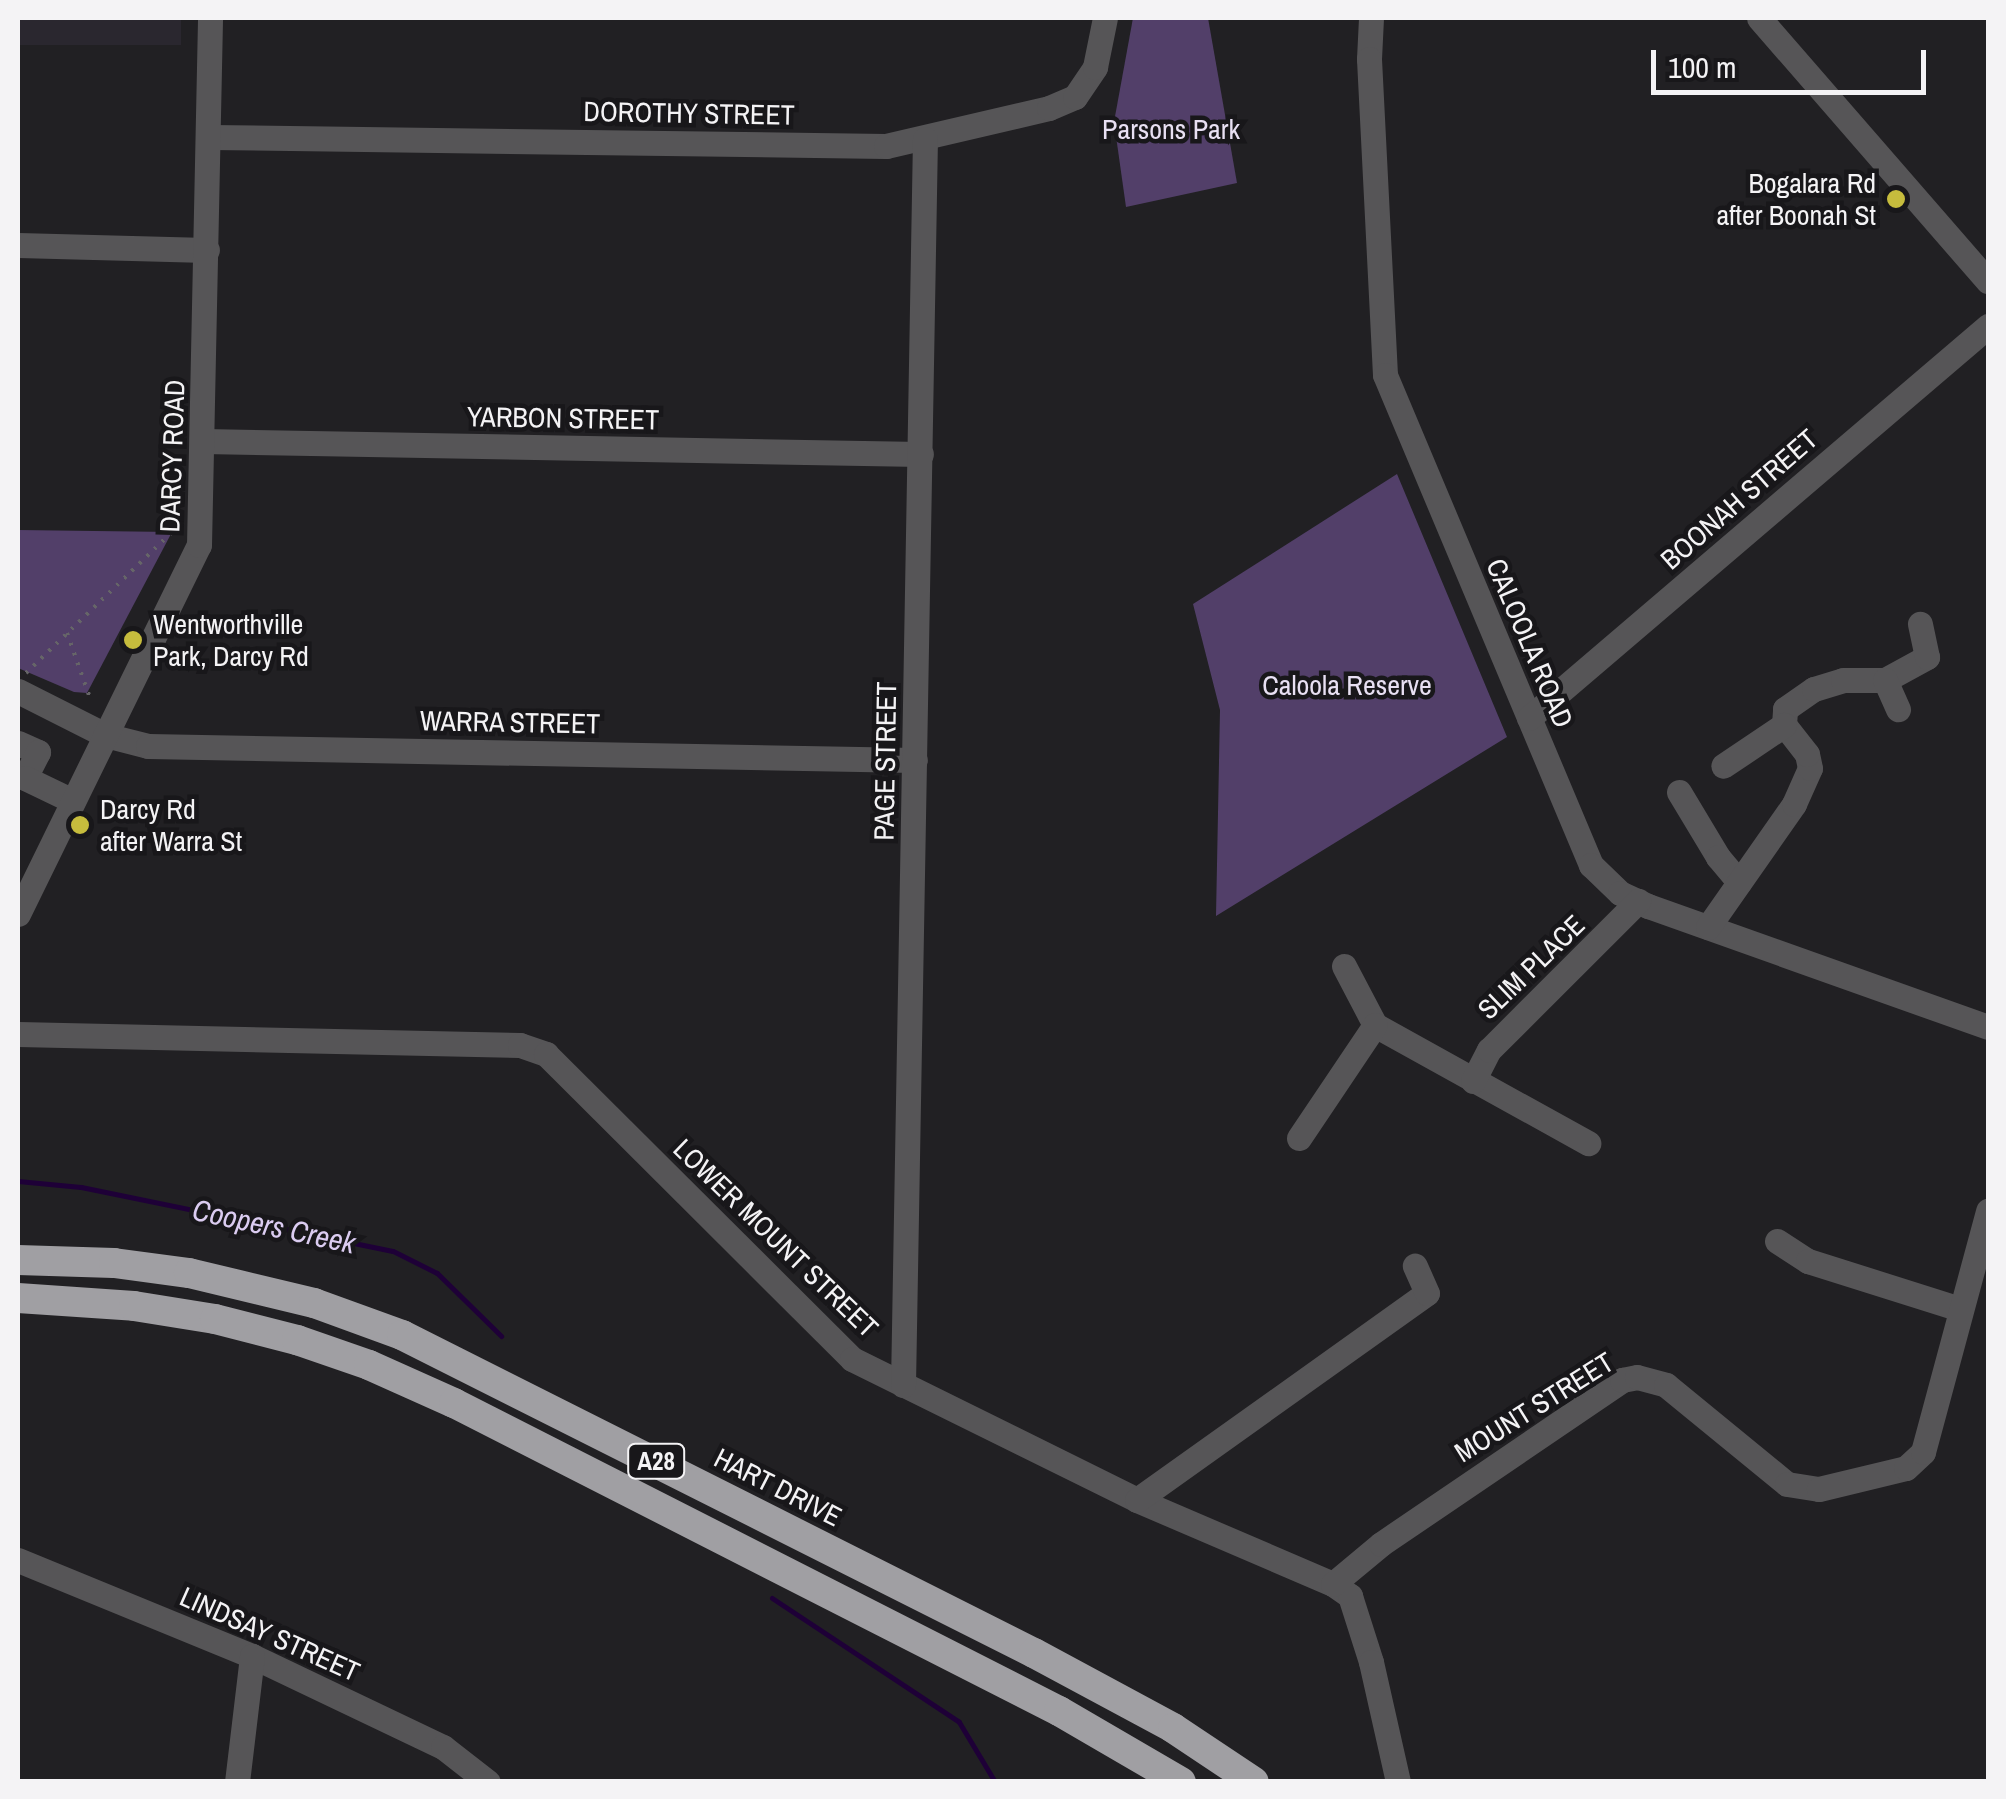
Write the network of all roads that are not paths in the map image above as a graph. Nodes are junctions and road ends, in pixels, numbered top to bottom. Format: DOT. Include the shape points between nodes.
graph roads {
  1 [pos="210,18"];
  2 [pos="1105,18"];
  3 [pos="1371,18"];
  4 [pos="1759,18"];
  5 [pos="209,136"];
  6 [pos="925,139"];
  7 [pos="18,245"];
  8 [pos="207,250"];
  9 [pos="1988,280"];
  10 [pos="1988,326"];
  11 [pos="204,442"];
  12 [pos="920,454"];
  13 [pos="1920,624"];
  14 [pos="1885,680"];
  15 [pos="20,684"];
  16 [pos="1898,709"];
  17 [pos="1530,718"];
  18 [pos="1784,725"];
  19 [pos="105,735"];
  20 [pos="18,742"];
  21 [pos="915,760"];
  22 [pos="1723,766"];
  23 [pos="1679,792"];
  24 [pos="73,801"];
  25 [pos="1740,882"];
  26 [pos="1638,901"];
  27 [pos="18,914"];
  28 [pos="1708,927"];
  29 [pos="1344,966"];
  30 [pos="1375,1024"];
  31 [pos="1988,1027"];
  32 [pos="18,1034"];
  33 [pos="1473,1081"];
  34 [pos="1299,1138"];
  35 [pos="1588,1143"];
  36 [pos="1988,1212"];
  37 [pos="1776,1241"];
  38 [pos="18,1260"];
  39 [pos="1415,1266"];
  40 [pos="18,1298"];
  41 [pos="1960,1309"];
  42 [pos="903,1384"];
  43 [pos="1137,1500"];
  44 [pos="18,1560"];
  45 [pos="1333,1584"];
  46 [pos="252,1656"];
  47 [pos="237,1782"];
  48 [pos="488,1782"];
  49 [pos="1181,1782"];
  50 [pos="1254,1782"];
  51 [pos="1398,1782"];
  1 -- 5 [label="street, DARCY ROAD"];
  2 -- 6 [label="street, DOROTHY STREET" via="1095,67 1075,97"];
  3 -- 17 [label="street, CALOOLA ROAD" via="1385,375"];
  4 -- 9 [label="street"];
  5 -- 6 [label="street, DOROTHY STREET" via="886,146"];
  5 -- 8 [label="street, DARCY ROAD"];
  6 -- 12 [label="street, PAGE STREET"];
  7 -- 8 [label="street"];
  8 -- 11 [label="street, DARCY ROAD"];
  10 -- 17 [label="street, BOONAH STREET"];
  11 -- 12 [label="street, YARBON STREET"];
  11 -- 19 [label="street, DARCY ROAD" via="199,545"];
  12 -- 21 [label="street, PAGE STREET"];
  13 -- 14 [label="street" via="1927,657"];
  14 -- 16 [label="street"];
  14 -- 18 [label="street" via="1843,680 1814,689 1785,709"];
  15 -- 19 [label="street, WARRA STREET"];
  17 -- 26 [label="street, CALOOLA ROAD" via="1591,866"];
  18 -- 22 [label="street"];
  18 -- 25 [label="street" via="1806,754 1806,780"];
  19 -- 21 [label="street, WARRA STREET" via="148,746"];
  19 -- 24 [label="street, DARCY ROAD"];
  20 -- 24 [label="street" via="38,752 26,778"];
  21 -- 42 [label="street, PAGE STREET"];
  23 -- 25 [label="street"];
  24 -- 27 [label="street, DARCY ROAD"];
  25 -- 28 [label="street"];
  26 -- 28 [label="street, CALOOLA ROAD"];
  26 -- 33 [label="street, SLIM PLACE" via="1489,1050"];
  28 -- 31 [label="street, CALOOLA ROAD"];
  29 -- 30 [label="street"];
  30 -- 33 [label="street"];
  30 -- 34 [label="street"];
  32 -- 42 [label="street, LOWER MOUNT STREET" via="534,1048 560,1066 852,1359"];
  33 -- 35 [label="street"];
  36 -- 41 [label="street, MOUNT STREET"];
  37 -- 41 [label="street" via="1808,1261"];
  38 -- 50 [label="highway, HART DRIVE / A28" via="189,1274 314,1303 402,1334 1034,1654 1173,1728"];
  39 -- 43 [label="street" via="1427,1293"];
  40 -- 49 [label="highway, A28" via="215,1319 369,1365 1059,1712"];
  41 -- 45 [label="street, MOUNT STREET" via="1923,1452 1906,1468 1818,1489 1787,1484 1666,1385 1637,1376 1380,1544"];
  42 -- 43 [label="street, LOWER MOUNT STREET"];
  43 -- 45 [label="street, LOWER MOUNT STREET"];
  44 -- 46 [label="street, LINDSAY STREET"];
  45 -- 51 [label="street" via="1358,1611"];
  46 -- 47 [label="street"];
  46 -- 48 [label="street, LINDSAY STREET" via="443,1746"];
}
